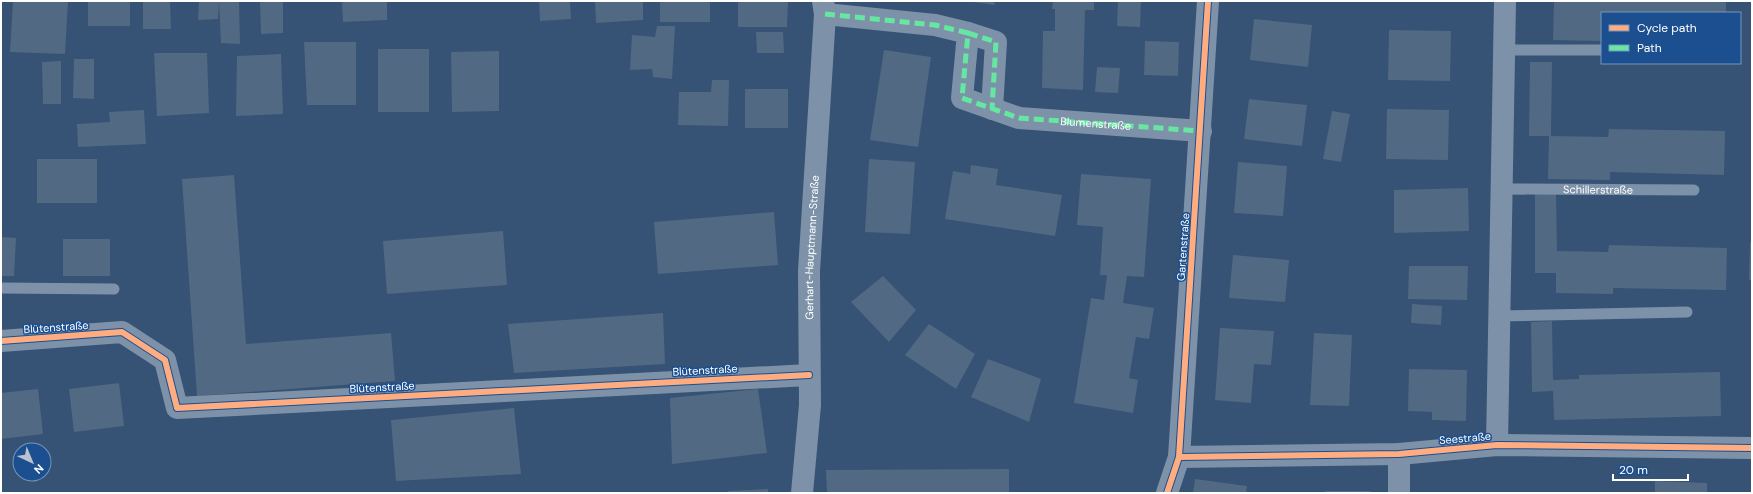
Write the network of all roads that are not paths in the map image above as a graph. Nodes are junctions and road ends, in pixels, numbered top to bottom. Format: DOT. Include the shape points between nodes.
graph roads {
  1 [pos="1208,1"];
  2 [pos="1505,1"];
  3 [pos="824,8"];
  4 [pos="968,33"];
  5 [pos="1504,50"];
  6 [pos="1601,50"];
  7 [pos="992,109"];
  8 [pos="1201,131"];
  9 [pos="1502,189"];
  10 [pos="1694,190"];
  11 [pos="1,288"];
  12 [pos="114,289"];
  13 [pos="1687,312"];
  14 [pos="1499,316"];
  15 [pos="1,341"];
  16 [pos="809,375"];
  17 [pos="1497,445"];
  18 [pos="1752,448"];
  19 [pos="1400,454"];
  20 [pos="1179,457"];
  21 [pos="802,493"];
  22 [pos="1167,493"];
  23 [pos="1399,493"];
  1 -- 8 [label="street, Gartenstraße"];
  2 -- 5 [label="street"];
  3 -- 4 [label="street" via="935,25"];
  3 -- 16 [label="street, Gerhart-Hauptmann-Straße" via="808,272"];
  4 -- 7 [label="street" via="996,42"];
  4 -- 7 [label="street, Blumenstraße" via="962,98"];
  5 -- 6 [label="lane"];
  5 -- 9 [label="street"];
  7 -- 8 [label="street, Blumenstraße" via="1019,118"];
  8 -- 20 [label="street, Gartenstraße"];
  9 -- 10 [label="lane, Schillerstraße"];
  9 -- 14 [label="street"];
  11 -- 12 [label="lane"];
  13 -- 14 [label="lane"];
  14 -- 17 [label="street"];
  15 -- 16 [label="street, Blütenstraße" via="122,332 165,360 177,408"];
  16 -- 21 [label="street, Gerhart-Hauptmann-Straße" via="810,405"];
  17 -- 18 [label="street, Seestraße"];
  17 -- 19 [label="street, Seestraße"];
  19 -- 20 [label="street, Seestraße"];
  19 -- 23 [label="street"];
  20 -- 22 [label="street, Gartenstraße"];
}
